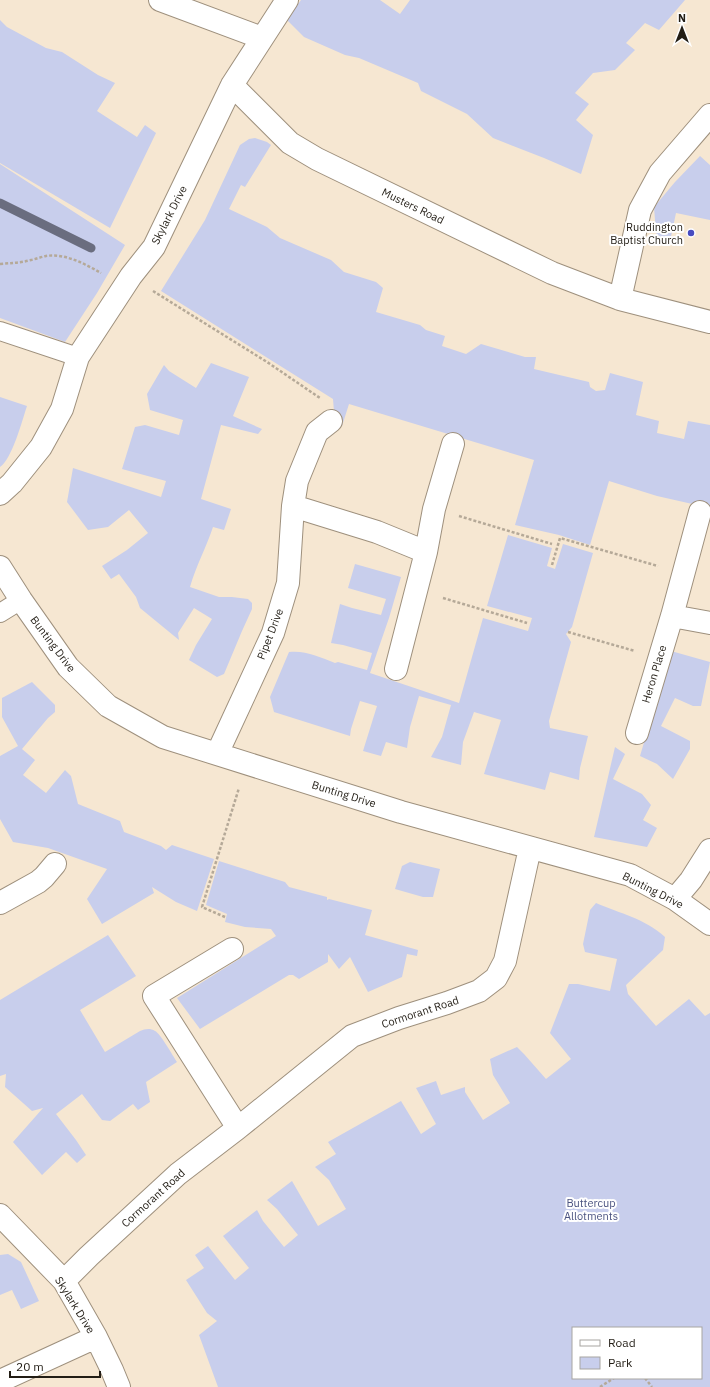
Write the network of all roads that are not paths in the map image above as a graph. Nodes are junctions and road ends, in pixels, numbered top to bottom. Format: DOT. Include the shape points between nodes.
graph roads {
  1 [pos="160,0"];
  2 [pos="286,0"];
  3 [pos="262,38"];
  4 [pos="232,85"];
  5 [pos="710,115"];
  6 [pos="620,299"];
  7 [pos="710,322"];
  8 [pos="0,331"];
  9 [pos="78,357"];
  10 [pos="332,421"];
  11 [pos="453,444"];
  12 [pos="0,494"];
  13 [pos="293,506"];
  14 [pos="700,512"];
  15 [pos="426,552"];
  16 [pos="0,566"];
  17 [pos="21,600"];
  18 [pos="0,613"];
  19 [pos="672,616"];
  20 [pos="710,623"];
  21 [pos="396,669"];
  22 [pos="637,733"];
  23 [pos="218,754"];
  24 [pos="530,848"];
  25 [pos="710,850"];
  26 [pos="55,864"];
  27 [pos="675,898"];
  28 [pos="0,903"];
  29 [pos="710,924"];
  30 [pos="232,949"];
  31 [pos="238,1128"];
  32 [pos="0,1215"];
  33 [pos="64,1281"];
  34 [pos="96,1337"];
  35 [pos="0,1382"];
  36 [pos="119,1387"];
  1 -- 3 [label="street"];
  2 -- 3 [label="street"];
  3 -- 4 [label="street"];
  4 -- 6 [label="street, Musters Road" via="290,143 317,159 552,273"];
  4 -- 9 [label="street, Skylark Drive" via="154,247 127,282"];
  5 -- 6 [label="street" via="660,173 640,210"];
  6 -- 7 [label="street, Musters Road"];
  8 -- 9 [label="lane"];
  9 -- 12 [label="street, Skylark Drive" via="62,409 41,447"];
  10 -- 13 [label="street, Pipet Drive" via="317,432 297,481"];
  11 -- 15 [label="street" via="434,508"];
  13 -- 15 [label="street" via="377,532"];
  13 -- 23 [label="street, Pipet Drive" via="288,583 273,633"];
  14 -- 19 [label="street, Heron Place"];
  15 -- 21 [label="street"];
  16 -- 17 [label="street, Bunting Drive"];
  17 -- 18 [label="lane"];
  17 -- 23 [label="street, Bunting Drive" via="68,667 108,706 163,737"];
  19 -- 20 [label="street"];
  19 -- 22 [label="street, Heron Place"];
  23 -- 24 [label="street, Bunting Drive" via="401,812"];
  24 -- 27 [label="street, Bunting Drive" via="630,875"];
  24 -- 31 [label="street, Cormorant Road" via="505,961 496,978 479,992 352,1036"];
  25 -- 27 [label="street" via="691,880"];
  26 -- 28 [label="street" via="38,882"];
  27 -- 29 [label="street, Bunting Drive"];
  30 -- 31 [label="street" via="154,996"];
  31 -- 33 [label="street, Cormorant Road" via="178,1174"];
  32 -- 33 [label="street, Skylark Drive"];
  33 -- 34 [label="street, Skylark Drive"];
  34 -- 35 [label="street"];
  34 -- 36 [label="street, Skylark Drive"];
}
